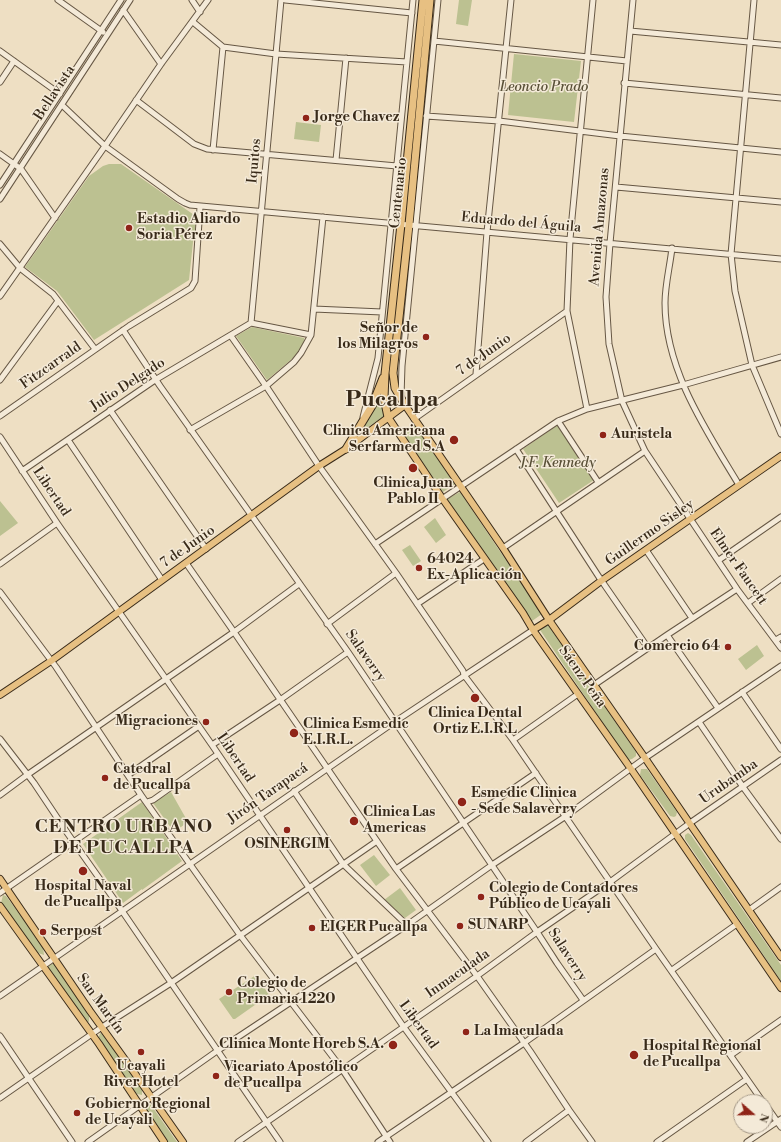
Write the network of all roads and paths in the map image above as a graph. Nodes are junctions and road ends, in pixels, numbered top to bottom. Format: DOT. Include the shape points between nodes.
graph roads {
  1 [pos="58,0"];
  2 [pos="121,0"];
  3 [pos="130,0"];
  4 [pos="192,0"];
  5 [pos="208,0"];
  6 [pos="281,0"];
  7 [pos="285,0"];
  8 [pos="414,0"];
  9 [pos="423,0"];
  10 [pos="430,0"];
  11 [pos="438,0"];
  12 [pos="511,0"];
  13 [pos="593,0"];
  14 [pos="633,0"];
  15 [pos="754,0"];
  16 [pos="123,10"];
  17 [pos="200,12"];
  18 [pos="412,13"];
  19 [pos="193,22"];
  20 [pos="101,30"];
  21 [pos="630,31"];
  22 [pos="107,34"];
  23 [pos="434,41"];
  24 [pos="751,43"];
  25 [pos="781,45"];
  26 [pos="223,47"];
  27 [pos="506,48"];
  28 [pos="0,51"];
  29 [pos="276,54"];
  30 [pos="588,56"];
  31 [pos="346,58"];
  32 [pos="14,60"];
  33 [pos="627,61"];
  34 [pos="407,62"];
  35 [pos="161,64"];
  36 [pos="0,82"];
  37 [pos="624,83"];
  38 [pos="60,94"];
  39 [pos="744,95"];
  40 [pos="781,98"];
  41 [pos="136,100"];
  42 [pos="62,105"];
  43 [pos="426,116"];
  44 [pos="499,121"];
  45 [pos="579,131"];
  46 [pos="620,136"];
  47 [pos="105,146"];
  48 [pos="740,148"];
  49 [pos="212,150"];
  50 [pos="781,152"];
  51 [pos="0,154"];
  52 [pos="267,155"];
  53 [pos="336,160"];
  54 [pos="14,164"];
  55 [pos="397,166"];
  56 [pos="21,169"];
  57 [pos="0,185"];
  58 [pos="616,187"];
  59 [pos="736,198"];
  60 [pos="0,199"];
  61 [pos="781,202"];
  62 [pos="200,207"];
  63 [pos="262,211"];
  64 [pos="323,217"];
  65 [pos="55,218"];
  66 [pos="391,223"];
  67 [pos="409,225"];
  68 [pos="487,232"];
  69 [pos="570,239"];
  70 [pos="0,244"];
  71 [pos="610,244"];
  72 [pos="672,248"];
  73 [pos="730,254"];
  74 [pos="781,259"];
  75 [pos="20,268"];
  76 [pos="0,296"];
  77 [pos="58,301"];
  78 [pos="314,309"];
  79 [pos="567,311"];
  80 [pos="382,312"];
  81 [pos="251,323"];
  82 [pos="123,330"];
  83 [pos="311,335"];
  84 [pos="231,336"];
  85 [pos="96,349"];
  86 [pos="781,357"];
  87 [pos="752,365"];
  88 [pos="385,374"];
  89 [pos="476,374"];
  90 [pos="0,380"];
  91 [pos="155,380"];
  92 [pos="683,385"];
  93 [pos="266,386"];
  94 [pos="395,388"];
  95 [pos="622,401"];
  96 [pos="403,402"];
  97 [pos="587,409"];
  98 [pos="110,410"];
  99 [pos="0,416"];
  100 [pos="388,417"];
  101 [pos="414,419"];
  102 [pos="558,421"];
  103 [pos="362,423"];
  104 [pos="190,430"];
  105 [pos="781,434"];
  106 [pos="0,437"];
  107 [pos="68,440"];
  108 [pos="346,449"];
  109 [pos="516,449"];
  110 [pos="645,451"];
  111 [pos="781,456"];
  112 [pos="319,466"];
  113 [pos="22,471"];
  114 [pos="598,482"];
  115 [pos="739,485"];
  116 [pos="460,487"];
  117 [pos="442,498"];
  118 [pos="556,511"];
  119 [pos="252,516"];
  120 [pos="781,517"];
  121 [pos="690,519"];
  122 [pos="57,523"];
  123 [pos="375,544"];
  124 [pos="503,548"];
  125 [pos="206,549"];
  126 [pos="646,550"];
  127 [pos="484,559"];
  128 [pos="719,560"];
  129 [pos="186,563"];
  130 [pos="0,564"];
  131 [pos="396,573"];
  132 [pos="781,579"];
  133 [pos="162,580"];
  134 [pos="601,581"];
  135 [pos="299,584"];
  136 [pos="737,589"];
  137 [pos="0,592"];
  138 [pos="748,603"];
  139 [pos="417,604"];
  140 [pos="119,611"];
  141 [pos="692,618"];
  142 [pos="549,620"];
  143 [pos="328,624"];
  144 [pos="533,630"];
  145 [pos="234,632"];
  146 [pos="667,635"];
  147 [pos="781,637"];
  148 [pos="776,640"];
  149 [pos="648,648"];
  150 [pos="781,648"];
  151 [pos="348,652"];
  152 [pos="51,661"];
  153 [pos="781,666"];
  154 [pos="464,675"];
  155 [pos="166,680"];
  156 [pos="594,685"];
  157 [pos="742,692"];
  158 [pos="578,694"];
  159 [pos="0,695"];
  160 [pos="280,700"];
  161 [pos="718,708"];
  162 [pos="396,720"];
  163 [pos="699,722"];
  164 [pos="199,726"];
  165 [pos="96,728"];
  166 [pos="0,739"];
  167 [pos="513,740"];
  168 [pos="212,745"];
  169 [pos="781,749"];
  170 [pos="218,754"];
  171 [pos="646,758"];
  172 [pos="781,760"];
  173 [pos="327,768"];
  174 [pos="631,769"];
  175 [pos="536,773"];
  176 [pos="27,775"];
  177 [pos="128,775"];
  178 [pos="743,787"];
  179 [pos="294,791"];
  180 [pos="0,795"];
  181 [pos="141,795"];
  182 [pos="147,802"];
  183 [pos="259,814"];
  184 [pos="566,816"];
  185 [pos="464,823"];
  186 [pos="690,823"];
  187 [pos="675,834"];
  188 [pos="781,839"];
  189 [pos="377,841"];
  190 [pos="74,842"];
  191 [pos="189,864"];
  192 [pos="343,864"];
  193 [pos="492,865"];
  194 [pos="396,869"];
  195 [pos="0,879"];
  196 [pos="610,882"];
  197 [pos="781,887"];
  198 [pos="309,888"];
  199 [pos="6,889"];
  200 [pos="0,893"];
  201 [pos="0,906"];
  202 [pos="428,910"];
  203 [pos="749,910"];
  204 [pos="122,911"];
  205 [pos="737,924"];
  206 [pos="407,925"];
  207 [pos="537,932"];
  208 [pos="240,936"];
  209 [pos="656,949"];
  210 [pos="780,955"];
  211 [pos="54,958"];
  212 [pos="357,959"];
  213 [pos="42,966"];
  214 [pos="672,970"];
  215 [pos="477,976"];
  216 [pos="171,983"];
  217 [pos="781,988"];
  218 [pos="0,996"];
  219 [pos="583,1000"];
  220 [pos="291,1003"];
  221 [pos="781,1020"];
  222 [pos="403,1026"];
  223 [pos="102,1027"];
  224 [pos="91,1034"];
  225 [pos="0,1036"];
  226 [pos="524,1042"];
  227 [pos="217,1051"];
  228 [pos="731,1055"];
  229 [pos="342,1069"];
  230 [pos="28,1078"];
  231 [pos="747,1079"];
  232 [pos="451,1091"];
  233 [pos="758,1094"];
  234 [pos="151,1097"];
  235 [pos="0,1098"];
  236 [pos="140,1106"];
  237 [pos="569,1110"];
  238 [pos="779,1120"];
  239 [pos="266,1123"];
  240 [pos="781,1127"];
  241 [pos="387,1136"];
  242 [pos="72,1142"];
  243 [pos="88,1142"];
  244 [pos="164,1142"];
  245 [pos="182,1142"];
  246 [pos="238,1142"];
  247 [pos="280,1142"];
  248 [pos="378,1142"];
  249 [pos="390,1142"];
  250 [pos="488,1142"];
  251 [pos="526,1142"];
  252 [pos="592,1142"];
  253 [pos="657,1142"];
  254 [pos="747,1142"];
  1 -- 20 [label="street"];
  2 -- 20 [label="street, Bellavista"];
  3 -- 16 [label="street, Bellavista"];
  4 -- 17 [label="street"];
  5 -- 17 [label="street"];
  6 -- 29 [label="street, Iquitos"];
  7 -- 18 [label="street"];
  8 -- 18 [label="street"];
  9 -- 67 [label="highway, Centenario"];
  10 -- 67 [label="highway, Centenario"];
  11 -- 23 [label="street"];
  12 -- 27 [label="street"];
  13 -- 30 [label="street"];
  14 -- 21 [label="street, Avenida Amazonas"];
  15 -- 24 [label="street"];
  16 -- 22 [label="street, Bellavista"];
  16 -- 35 [label="street"];
  17 -- 19 [label="street"];
  18 -- 34 [label="street"];
  19 -- 26 [label="street"];
  19 -- 35 [label="street"];
  20 -- 22 [label="street"];
  20 -- 38 [label="street, Bellavista"];
  21 -- 24 [label="street"];
  21 -- 33 [label="street, Avenida Amazonas"];
  22 -- 42 [label="street, Bellavista"];
  23 -- 27 [label="street"];
  23 -- 43 [label="street"];
  24 -- 25 [label="street"];
  24 -- 39 [label="street"];
  26 -- 29 [label="street"];
  26 -- 49 [label="street"];
  27 -- 30 [label="street"];
  27 -- 44 [label="street"];
  28 -- 32 [label="street"];
  29 -- 31 [label="street"];
  29 -- 52 [label="street, Iquitos"];
  30 -- 33 [label="street"];
  30 -- 45 [label="street"];
  31 -- 34 [label="street"];
  31 -- 53 [label="street"];
  32 -- 36 [label="street"];
  32 -- 38 [label="street"];
  33 -- 37 [label="street, Avenida Amazonas"];
  34 -- 55 [label="street"];
  35 -- 41 [label="street"];
  37 -- 39 [label="street"];
  37 -- 46 [label="street, Avenida Amazonas"];
  38 -- 54 [label="street, Bellavista"];
  39 -- 40 [label="street"];
  39 -- 48 [label="street"];
  41 -- 47 [label="street"];
  41 -- 49 [label="street" via="194,144"];
  42 -- 47 [label="street, Eduardo del Águila"];
  42 -- 56 [label="street, Bellavista"];
  43 -- 44 [label="street"];
  43 -- 67 [label="street"];
  44 -- 45 [label="street"];
  44 -- 68 [label="street"];
  45 -- 46 [label="street"];
  45 -- 69 [label="street"];
  46 -- 48 [label="street"];
  46 -- 58 [label="street, Avenida Amazonas"];
  47 -- 62 [label="street, Eduardo del Águila" via="178,199"];
  47 -- 65 [label="street"];
  48 -- 50 [label="street"];
  48 -- 59 [label="street"];
  49 -- 52 [label="street"];
  51 -- 54 [label="street"];
  52 -- 53 [label="street"];
  52 -- 63 [label="street, Iquitos"];
  53 -- 55 [label="street"];
  54 -- 56 [label="street"];
  54 -- 57 [label="street, Bellavista"];
  55 -- 66 [label="street"];
  56 -- 60 [label="street, Bellavista"];
  56 -- 65 [label="street"];
  58 -- 59 [label="street"];
  58 -- 71 [label="street, Avenida Amazonas"];
  59 -- 61 [label="street"];
  59 -- 73 [label="street"];
  62 -- 63 [label="street, Eduardo del Águila"];
  62 -- 82 [label="street, Fitzcarrald" via="195,281 191,288"];
  63 -- 64 [label="street, Eduardo del Águila"];
  63 -- 81 [label="street, Iquitos"];
  64 -- 66 [label="street, Eduardo del Águila"];
  64 -- 78 [label="street"];
  65 -- 75 [label="street"];
  66 -- 67 [label="street, Eduardo del Águila"];
  66 -- 80 [label="street"];
  67 -- 68 [label="street, Eduardo del Águila"];
  67 -- 88 [label="highway, Centenario"];
  67 -- 94 [label="highway, Centenario" via="393,372"];
  67 -- 96 [label="street" via="402,366"];
  68 -- 69 [label="street, Eduardo del Águila"];
  68 -- 89 [label="street"];
  69 -- 71 [label="street, Eduardo del Águila"];
  69 -- 79 [label="street"];
  70 -- 75 [label="street"];
  71 -- 72 [label="street, Eduardo del Águila"];
  71 -- 95 [label="street, Avenida Amazonas" via="606,298 609,344"];
  72 -- 73 [label="street, Eduardo del Águila"];
  72 -- 92 [label="street" via="665,302 668,336"];
  73 -- 74 [label="street, Eduardo del Águila"];
  73 -- 87 [label="street" via="735,291"];
  75 -- 76 [label="street"];
  75 -- 77 [label="street" via="53,294"];
  77 -- 85 [label="street"];
  77 -- 90 [label="street"];
  78 -- 80 [label="street"];
  78 -- 83 [label="street"];
  79 -- 89 [label="street, 7 de Junio"];
  79 -- 97 [label="street"];
  80 -- 103 [label="street" via="378,358"];
  81 -- 83 [label="street"];
  81 -- 84 [label="street, Julio Delgado"];
  82 -- 85 [label="street, Fitzcarrald"];
  82 -- 91 [label="street, Salaverry"];
  83 -- 93 [label="street" via="294,362"];
  84 -- 91 [label="street, Julio Delgado"];
  84 -- 93 [label="street"];
  85 -- 99 [label="street, Fitzcarrald"];
  86 -- 87 [label="street"];
  87 -- 92 [label="street"];
  87 -- 105 [label="street"];
  88 -- 100 [label="highway, Sáenz Peña" via="384,398"];
  88 -- 103 [label="highway"];
  89 -- 101 [label="street, 7 de Junio"];
  91 -- 98 [label="street, Julio Delgado"];
  91 -- 104 [label="street, Salaverry"];
  92 -- 95 [label="street"];
  92 -- 115 [label="street"];
  93 -- 104 [label="street"];
  93 -- 112 [label="street"];
  94 -- 96 [label="highway, Sáenz Peña"];
  95 -- 97 [label="street"];
  95 -- 110 [label="street, Avenida Amazonas"];
  96 -- 100 [label="main road, 7 de Junio"];
  96 -- 101 [label="main road, Sáenz Peña"];
  97 -- 102 [label="street"];
  98 -- 107 [label="street, Julio Delgado"];
  98 -- 125 [label="street"];
  100 -- 108 [label="main road, 7 de Junio"];
  100 -- 117 [label="main road, Sáenz Peña"];
  101 -- 116 [label="main road, Sáenz Peña"];
  102 -- 109 [label="street"];
  102 -- 114 [label="street"];
  103 -- 108 [label="highway"];
  104 -- 119 [label="street, Salaverry"];
  106 -- 113 [label="street, Libertad"];
  107 -- 113 [label="street, Julio Delgado"];
  107 -- 133 [label="street"];
  108 -- 112 [label="main road, 7 de Junio"];
  109 -- 116 [label="street"];
  109 -- 118 [label="street"];
  110 -- 114 [label="street"];
  110 -- 121 [label="street, Elmer Faucett"];
  111 -- 115 [label="main road, Guillermo Sisley"];
  112 -- 119 [label="main road, 7 de Junio"];
  112 -- 123 [label="street"];
  113 -- 122 [label="street, Libertad"];
  114 -- 118 [label="street"];
  115 -- 121 [label="main road, Guillermo Sisley"];
  116 -- 117 [label="street"];
  116 -- 124 [label="main road, Sáenz Peña"];
  117 -- 123 [label="street"];
  117 -- 127 [label="main road, Sáenz Peña"];
  118 -- 124 [label="street"];
  118 -- 134 [label="street"];
  119 -- 125 [label="main road, 7 de Junio"];
  119 -- 135 [label="street, Salaverry"];
  120 -- 128 [label="street"];
  121 -- 126 [label="main road, Guillermo Sisley"];
  121 -- 128 [label="street, Elmer Faucett"];
  122 -- 130 [label="street"];
  122 -- 140 [label="street, Libertad"];
  123 -- 131 [label="street"];
  124 -- 142 [label="main road, Sáenz Peña"];
  125 -- 129 [label="main road, 7 de Junio"];
  126 -- 134 [label="main road, Guillermo Sisley"];
  126 -- 141 [label="street"];
  127 -- 139 [label="street"];
  127 -- 144 [label="main road, Sáenz Peña"];
  128 -- 136 [label="street, Elmer Faucett"];
  129 -- 133 [label="main road, 7 de Junio"];
  129 -- 145 [label="street"];
  131 -- 139 [label="street"];
  131 -- 143 [label="street"];
  132 -- 138 [label="street"];
  133 -- 140 [label="main road, 7 de Junio"];
  134 -- 142 [label="main road, Guillermo Sisley"];
  134 -- 149 [label="street"];
  135 -- 143 [label="street, Salaverry"];
  135 -- 145 [label="street"];
  136 -- 138 [label="street, Elmer Faucett"];
  136 -- 141 [label="street"];
  137 -- 152 [label="street"];
  138 -- 148 [label="street, Elmer Faucett"];
  139 -- 154 [label="street"];
  140 -- 152 [label="main road, 7 de Junio"];
  140 -- 155 [label="street, Libertad"];
  141 -- 146 [label="street"];
  142 -- 144 [label="main road, Guillermo Sisley"];
  142 -- 156 [label="main road, Sáenz Peña"];
  143 -- 151 [label="street, Salaverry"];
  144 -- 154 [label="street, Jirón Tarapacá"];
  144 -- 158 [label="main road, Sáenz Peña"];
  145 -- 155 [label="street"];
  145 -- 160 [label="street"];
  146 -- 149 [label="street"];
  146 -- 161 [label="street"];
  147 -- 148 [label="street"];
  148 -- 150 [label="street, Elmer Faucett"];
  149 -- 156 [label="street"];
  151 -- 160 [label="street"];
  151 -- 162 [label="street, Salaverry"];
  152 -- 159 [label="main road, 7 de Junio"];
  152 -- 165 [label="street"];
  153 -- 157 [label="street"];
  154 -- 162 [label="street, Jirón Tarapacá"];
  154 -- 167 [label="street"];
  155 -- 164 [label="street, Libertad"];
  155 -- 165 [label="street"];
  156 -- 171 [label="main road, Sáenz Peña"];
  157 -- 161 [label="street"];
  157 -- 169 [label="street"];
  158 -- 167 [label="street"];
  158 -- 174 [label="main road, Sáenz Peña"];
  160 -- 168 [label="street"];
  160 -- 173 [label="street"];
  161 -- 163 [label="street"];
  162 -- 173 [label="street, Jirón Tarapacá"];
  162 -- 185 [label="street, Salaverry"];
  163 -- 171 [label="street"];
  163 -- 178 [label="street"];
  164 -- 168 [label="street, Libertad"];
  164 -- 177 [label="street"];
  165 -- 176 [label="street"];
  165 -- 177 [label="street"];
  166 -- 176 [label="street"];
  167 -- 175 [label="street"];
  168 -- 170 [label="street, Libertad"];
  170 -- 182 [label="street"];
  170 -- 183 [label="street, Libertad"];
  171 -- 174 [label="street"];
  171 -- 186 [label="main road, Sáenz Peña"];
  172 -- 178 [label="street, Urubamba"];
  173 -- 179 [label="street, Jirón Tarapacá"];
  173 -- 189 [label="street"];
  174 -- 184 [label="street"];
  174 -- 187 [label="main road, Sáenz Peña"];
  175 -- 184 [label="street"];
  175 -- 185 [label="street"];
  176 -- 180 [label="street"];
  176 -- 190 [label="street"];
  177 -- 181 [label="street"];
  178 -- 186 [label="street, Urubamba"];
  178 -- 188 [label="street"];
  179 -- 183 [label="street, Jirón Tarapacá"];
  179 -- 192 [label="street"];
  181 -- 182 [label="street"];
  181 -- 190 [label="street"];
  182 -- 191 [label="street"];
  183 -- 191 [label="street, Jirón Tarapacá"];
  183 -- 198 [label="street, Libertad"];
  184 -- 193 [label="street"];
  184 -- 196 [label="street"];
  185 -- 193 [label="street, Salaverry"];
  185 -- 194 [label="street"];
  186 -- 187 [label="street, Inmaculada"];
  186 -- 203 [label="main road, Sáenz Peña"];
  187 -- 196 [label="street, Inmaculada"];
  187 -- 205 [label="main road, Sáenz Peña"];
  189 -- 192 [label="street"];
  189 -- 194 [label="street"];
  190 -- 199 [label="street"];
  190 -- 204 [label="street"];
  191 -- 204 [label="street, Jirón Tarapacá"];
  191 -- 208 [label="street"];
  192 -- 198 [label="street"];
  192 -- 206 [label="street"];
  193 -- 202 [label="street"];
  193 -- 207 [label="street, Salaverry"];
  194 -- 202 [label="street"];
  195 -- 199 [label="main road, San Martín"];
  196 -- 207 [label="street, Inmaculada"];
  196 -- 209 [label="street"];
  197 -- 203 [label="street"];
  198 -- 208 [label="street"];
  198 -- 212 [label="street, Libertad"];
  199 -- 200 [label="street"];
  199 -- 211 [label="main road, San Martín"];
  201 -- 213 [label="main road, San Martín"];
  202 -- 206 [label="street"];
  202 -- 215 [label="street"];
  203 -- 210 [label="main road, Sáenz Peña"];
  204 -- 211 [label="street, Jirón Tarapacá"];
  204 -- 216 [label="street"];
  205 -- 214 [label="street"];
  205 -- 217 [label="main road, Sáenz Peña"];
  206 -- 212 [label="street"];
  207 -- 215 [label="street, Inmaculada"];
  207 -- 219 [label="street, Salaverry"];
  208 -- 216 [label="street"];
  208 -- 220 [label="street"];
  209 -- 214 [label="street"];
  209 -- 219 [label="street"];
  211 -- 213 [label="street, Jirón Tarapacá"];
  211 -- 223 [label="main road, San Martín"];
  212 -- 220 [label="street"];
  212 -- 222 [label="street, Libertad"];
  213 -- 218 [label="street, Jirón Tarapacá"];
  213 -- 224 [label="main road, San Martín"];
  214 -- 228 [label="street"];
  215 -- 222 [label="street, Inmaculada"];
  215 -- 226 [label="street"];
  216 -- 223 [label="street"];
  216 -- 227 [label="street"];
  219 -- 226 [label="street"];
  220 -- 227 [label="street"];
  220 -- 229 [label="street"];
  221 -- 228 [label="street"];
  222 -- 229 [label="street, Inmaculada"];
  222 -- 232 [label="street, Libertad"];
  223 -- 224 [label="street"];
  223 -- 234 [label="main road, San Martín"];
  224 -- 230 [label="street"];
  224 -- 236 [label="main road, San Martín"];
  225 -- 230 [label="street"];
  226 -- 232 [label="street"];
  226 -- 237 [label="street"];
  227 -- 234 [label="street"];
  227 -- 239 [label="street"];
  228 -- 231 [label="street"];
  229 -- 239 [label="street, Inmaculada"];
  229 -- 241 [label="street"];
  230 -- 235 [label="street"];
  230 -- 242 [label="street"];
  231 -- 233 [label="street"];
  231 -- 253 [label="street"];
  232 -- 241 [label="street"];
  232 -- 250 [label="street, Libertad"];
  234 -- 236 [label="street"];
  234 -- 245 [label="main road, San Martín"];
  236 -- 243 [label="street"];
  236 -- 244 [label="main road, San Martín"];
  237 -- 251 [label="street"];
  237 -- 252 [label="street"];
  238 -- 240 [label="street"];
  238 -- 254 [label="street"];
  239 -- 246 [label="street, Inmaculada"];
  239 -- 247 [label="street"];
  241 -- 248 [label="street"];
  241 -- 249 [label="street"];
}
